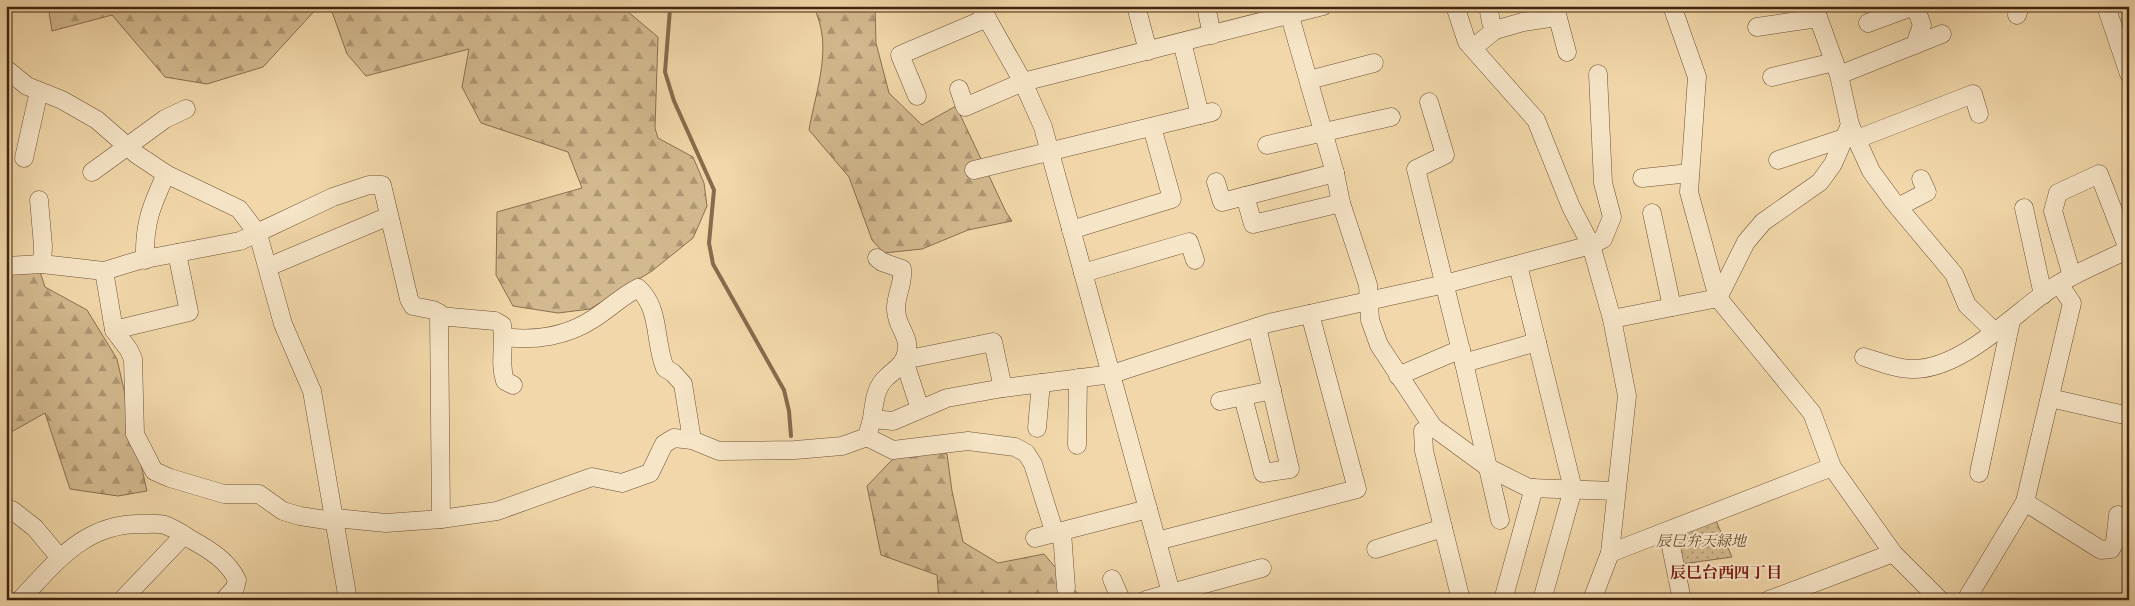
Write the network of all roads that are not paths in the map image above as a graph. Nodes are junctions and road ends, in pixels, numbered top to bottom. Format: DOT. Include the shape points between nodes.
graph roads {
  1 [pos="1136,6"];
  2 [pos="1206,6"];
  3 [pos="1323,6"];
  4 [pos="1455,6"];
  5 [pos="1488,6"];
  6 [pos="1672,6"];
  7 [pos="1915,6"];
  8 [pos="2106,6"];
  9 [pos="1289,11"];
  10 [pos="1556,11"];
  11 [pos="983,12"];
  12 [pos="1816,12"];
  13 [pos="1868,23"];
  14 [pos="1758,26"];
  15 [pos="1495,30"];
  16 [pos="1942,34"];
  17 [pos="1212,35"];
  18 [pos="1182,42"];
  19 [pos="1915,44"];
  20 [pos="1473,48"];
  21 [pos="1148,51"];
  22 [pos="1568,52"];
  23 [pos="1374,63"];
  24 [pos="6,69"];
  25 [pos="1836,69"];
  26 [pos="1598,74"];
  27 [pos="2129,74"];
  28 [pos="1772,77"];
  29 [pos="1308,80"];
  30 [pos="1023,82"];
  31 [pos="960,89"];
  32 [pos="40,91"];
  33 [pos="917,96"];
  34 [pos="1429,102"];
  35 [pos="186,109"];
  36 [pos="1979,114"];
  37 [pos="1391,118"];
  38 [pos="1152,127"];
  39 [pos="1324,133"];
  40 [pos="1850,134"];
  41 [pos="1267,145"];
  42 [pos="127,146"];
  43 [pos="1050,153"];
  44 [pos="24,158"];
  45 [pos="1778,160"];
  46 [pos="974,170"];
  47 [pos="92,172"];
  48 [pos="1335,173"];
  49 [pos="1690,173"];
  50 [pos="166,174"];
  51 [pos="1642,178"];
  52 [pos="1921,179"];
  53 [pos="1216,182"];
  54 [pos="1244,196"];
  55 [pos="39,200"];
  56 [pos="1341,203"];
  57 [pos="1898,207"];
  58 [pos="2024,208"];
  59 [pos="1652,213"];
  60 [pos="389,216"];
  61 [pos="1071,230"];
  62 [pos="258,234"];
  63 [pos="1590,245"];
  64 [pos="177,253"];
  65 [pos="2128,253"];
  66 [pos="877,258"];
  67 [pos="145,260"];
  68 [pos="1195,260"];
  69 [pos="42,264"];
  70 [pos="1518,265"];
  71 [pos="6,266"];
  72 [pos="268,267"];
  73 [pos="104,271"];
  74 [pos="1084,273"];
  75 [pos="2066,280"];
  76 [pos="1444,284"];
  77 [pos="2043,295"];
  78 [pos="1718,298"];
  79 [pos="1368,300"];
  80 [pos="1672,307"];
  81 [pos="1310,314"];
  82 [pos="439,316"];
  83 [pos="1612,319"];
  84 [pos="2010,321"];
  85 [pos="1257,327"];
  86 [pos="114,330"];
  87 [pos="1995,332"];
  88 [pos="504,337"];
  89 [pos="1537,342"];
  90 [pos="1463,356"];
  91 [pos="1864,357"];
  92 [pos="904,360"];
  93 [pos="1112,374"];
  94 [pos="1398,376"];
  95 [pos="1078,378"];
  96 [pos="1041,383"];
  97 [pos="513,385"];
  98 [pos="1003,388"];
  99 [pos="1272,390"];
  100 [pos="1243,397"];
  101 [pos="2050,398"];
  102 [pos="1220,400"];
  103 [pos="920,409"];
  104 [pos="2129,416"];
  105 [pos="872,419"];
  106 [pos="1434,427"];
  107 [pos="1037,428"];
  108 [pos="867,438"];
  109 [pos="692,440"];
  110 [pos="1077,445"];
  111 [pos="1832,467"];
  112 [pos="1489,468"];
  113 [pos="1979,473"];
  114 [pos="1534,488"];
  115 [pos="1573,489"];
  116 [pos="1616,491"];
  117 [pos="2026,502"];
  118 [pos="8,508"];
  119 [pos="1148,509"];
  120 [pos="2125,517"];
  121 [pos="335,518"];
  122 [pos="441,519"];
  123 [pos="1500,520"];
  124 [pos="1444,528"];
  125 [pos="1668,532"];
  126 [pos="1059,533"];
  127 [pos="184,535"];
  128 [pos="1034,538"];
  129 [pos="1157,541"];
  130 [pos="1376,549"];
  131 [pos="1610,553"];
  132 [pos="1894,553"];
  133 [pos="60,558"];
  134 [pos="1262,568"];
  135 [pos="1112,579"];
  136 [pos="1066,588"];
  137 [pos="1172,597"];
  138 [pos="20,600"];
  139 [pos="122,600"];
  140 [pos="224,600"];
  141 [pos="348,600"];
  142 [pos="1121,600"];
  143 [pos="1146,600"];
  144 [pos="1461,600"];
  145 [pos="1503,600"];
  146 [pos="1542,600"];
  147 [pos="1592,600"];
  148 [pos="1682,600"];
  149 [pos="1770,600"];
  150 [pos="1940,600"];
  151 [pos="1966,600"];
  1 -- 21 [label="street"];
  2 -- 17 [label="street"];
  3 -- 9 [label="street"];
  4 -- 20 [label="street" via="1467,42"];
  5 -- 15 [label="street" via="1490,22"];
  6 -- 49 [label="street" via="1696,77"];
  7 -- 13 [label="street"];
  7 -- 19 [label="street" via="1922,25"];
  8 -- 27 [label="street"];
  9 -- 17 [label="street"];
  9 -- 29 [label="street"];
  10 -- 15 [label="street"];
  10 -- 22 [label="street"];
  11 -- 30 [label="street"];
  11 -- 33 [label="street" via="900,55"];
  12 -- 14 [label="street"];
  12 -- 25 [label="street"];
  15 -- 20 [label="street"];
  16 -- 19 [label="street"];
  17 -- 18 [label="street"];
  18 -- 21 [label="street"];
  18 -- 38 [label="street" via="1206,114"];
  19 -- 25 [label="street"];
  20 -- 63 [label="street" via="1536,120"];
  21 -- 30 [label="street"];
  23 -- 29 [label="street"];
  24 -- 32 [label="street" via="27,86"];
  25 -- 28 [label="street"];
  25 -- 40 [label="street"];
  26 -- 63 [label="street" via="1603,183 1612,217 1603,238"];
  29 -- 39 [label="street"];
  30 -- 31 [label="street" via="965,107"];
  30 -- 43 [label="street" via="1043,127"];
  32 -- 42 [label="street" via="97,120"];
  32 -- 44 [label="street"];
  34 -- 76 [label="street" via="1445,155 1416,169"];
  35 -- 42 [label="street" via="165,119"];
  36 -- 40 [label="street" via="1973,94"];
  37 -- 39 [label="street"];
  38 -- 43 [label="street"];
  38 -- 61 [label="street" via="1172,199"];
  39 -- 41 [label="street"];
  39 -- 48 [label="street"];
  40 -- 45 [label="street"];
  40 -- 57 [label="street" via="1871,171"];
  40 -- 78 [label="street" via="1820,182 1763,222 1746,242"];
  42 -- 47 [label="street"];
  42 -- 50 [label="street"];
  43 -- 46 [label="street"];
  43 -- 61 [label="street"];
  48 -- 54 [label="street"];
  48 -- 56 [label="street"];
  49 -- 51 [label="street"];
  49 -- 78 [label="street" via="1690,192"];
  50 -- 62 [label="street" via="235,206"];
  50 -- 67 [label="street" via="149,212 144,233"];
  52 -- 57 [label="street" via="1926,192"];
  53 -- 54 [label="street" via="1222,202"];
  54 -- 56 [label="street" via="1253,224"];
  55 -- 69 [label="street"];
  56 -- 79 [label="street" via="1368,285"];
  57 -- 87 [label="street" via="1954,274 1967,305"];
  58 -- 77 [label="street"];
  59 -- 80 [label="street"];
  60 -- 62 [label="street" via="382,184 369,185 332,197"];
  60 -- 72 [label="street"];
  60 -- 82 [label="street" via="409,299 413,306 433,310"];
  61 -- 74 [label="street"];
  62 -- 64 [label="street" via="240,241"];
  62 -- 72 [label="street"];
  63 -- 70 [label="street"];
  63 -- 83 [label="street"];
  64 -- 67 [label="street"];
  64 -- 86 [label="street" via="189,312"];
  65 -- 75 [label="street"];
  65 -- 75 [label="street" via="2100,174 2058,193 2053,211"];
  66 -- 92 [label="street" via="902,269 896,311 908,340"];
  67 -- 73 [label="street"];
  68 -- 74 [label="street" via="1189,242"];
  69 -- 71 [label="street"];
  69 -- 73 [label="street"];
  70 -- 76 [label="street"];
  70 -- 89 [label="street"];
  72 -- 121 [label="street" via="283,324 312,391"];
  73 -- 86 [label="street"];
  74 -- 93 [label="street"];
  75 -- 77 [label="street"];
  75 -- 101 [label="street" via="2072,303"];
  76 -- 79 [label="street"];
  76 -- 90 [label="street"];
  77 -- 84 [label="street"];
  78 -- 80 [label="street"];
  78 -- 111 [label="street" via="1812,413"];
  79 -- 81 [label="street"];
  79 -- 94 [label="street" via="1370,320 1379,345"];
  80 -- 83 [label="street"];
  81 -- 85 [label="street"];
  81 -- 129 [label="street" via="1357,489"];
  82 -- 88 [label="street" via="495,321 502,325"];
  82 -- 122 [label="street"];
  83 -- 116 [label="street" via="1627,396"];
  84 -- 87 [label="street"];
  84 -- 113 [label="street"];
  85 -- 93 [label="street"];
  85 -- 99 [label="street"];
  86 -- 121 [label="street" via="133,359 136,434 154,471 224,494 259,494 283,511 300,516 326,520"];
  87 -- 91 [label="street" via="1940,364 1914,369"];
  88 -- 97 [label="street" via="502,371 505,381"];
  88 -- 109 [label="street" via="530,338 566,333 589,322 638,288 646,294 652,308 665,368 683,384"];
  89 -- 90 [label="street"];
  89 -- 115 [label="street"];
  90 -- 94 [label="street"];
  90 -- 112 [label="street"];
  92 -- 98 [label="street" via="993,342"];
  92 -- 103 [label="street"];
  92 -- 105 [label="street" via="877,390"];
  93 -- 95 [label="street"];
  93 -- 119 [label="street"];
  94 -- 106 [label="street"];
  95 -- 96 [label="street"];
  95 -- 110 [label="street"];
  96 -- 98 [label="street"];
  96 -- 107 [label="street"];
  98 -- 103 [label="street" via="947,398"];
  99 -- 100 [label="street"];
  99 -- 100 [label="street" via="1290,469 1263,473"];
  100 -- 102 [label="street"];
  101 -- 104 [label="street"];
  101 -- 117 [label="street"];
  103 -- 105 [label="street" via="893,421"];
  105 -- 108 [label="street"];
  106 -- 112 [label="street"];
  106 -- 124 [label="street" via="1423,430 1424,450"];
  108 -- 109 [label="street" via="842,446 719,451"];
  108 -- 126 [label="street" via="893,450 968,441 1016,446 1026,453 1032,464"];
  109 -- 122 [label="street" via="674,438 664,444 650,473 640,477 622,482 592,477 497,511"];
  111 -- 125 [label="street"];
  111 -- 132 [label="street"];
  112 -- 114 [label="street"];
  112 -- 123 [label="street"];
  114 -- 115 [label="street"];
  114 -- 145 [label="street"];
  115 -- 116 [label="street"];
  115 -- 146 [label="street"];
  116 -- 131 [label="street"];
  117 -- 120 [label="street" via="2101,550 2111,549"];
  117 -- 151 [label="street"];
  118 -- 133 [label="street" via="35,528"];
  119 -- 126 [label="street"];
  119 -- 129 [label="street"];
  121 -- 122 [label="street" via="386,523"];
  121 -- 141 [label="street"];
  124 -- 130 [label="street"];
  124 -- 144 [label="street"];
  125 -- 131 [label="street"];
  125 -- 148 [label="street"];
  126 -- 128 [label="street"];
  126 -- 136 [label="street"];
  127 -- 133 [label="street" via="164,524 112,526 89,536"];
  127 -- 139 [label="street"];
  127 -- 140 [label="street" via="214,553 233,572 237,580 235,588"];
  129 -- 137 [label="street"];
  131 -- 147 [label="street"];
  132 -- 149 [label="street"];
  132 -- 150 [label="street"];
  133 -- 138 [label="street"];
  134 -- 137 [label="street"];
  135 -- 142 [label="street"];
  137 -- 143 [label="street"];
}
